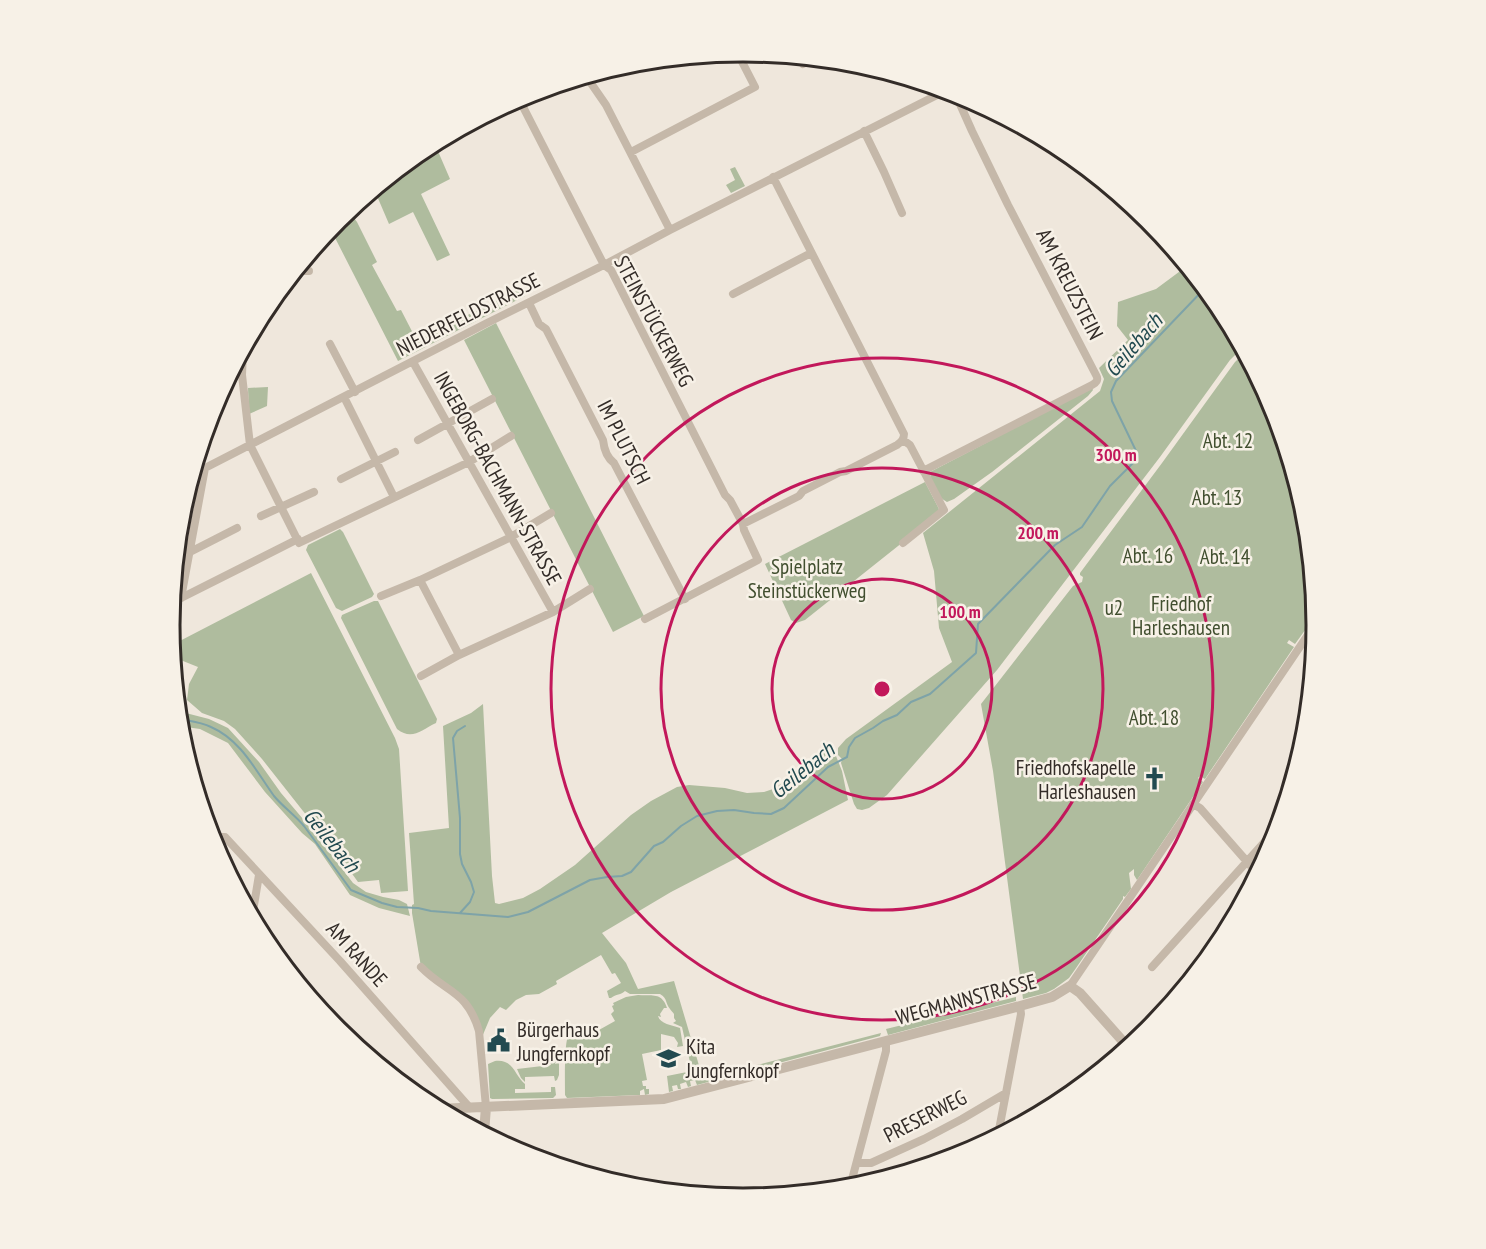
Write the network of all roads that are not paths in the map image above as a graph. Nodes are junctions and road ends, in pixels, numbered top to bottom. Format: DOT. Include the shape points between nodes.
graph roads {
  1 [pos="742,62"];
  2 [pos="591,83"];
  3 [pos="936,96"];
  4 [pos="961,105"];
  5 [pos="522,107"];
  6 [pos="864,131"];
  7 [pos="631,152"];
  8 [pos="773,177"];
  9 [pos="902,213"];
  10 [pos="670,230"];
  11 [pos="811,253"];
  12 [pos="604,265"];
  13 [pos="305,271"];
  14 [pos="309,271"];
  15 [pos="733,294"];
  16 [pos="529,303"];
  17 [pos="330,344"];
  18 [pos="413,362"];
  19 [pos="242,367"];
  20 [pos="355,392"];
  21 [pos="345,397"];
  22 [pos="492,399"];
  23 [pos="447,424"];
  24 [pos="511,436"];
  25 [pos="418,440"];
  26 [pos="900,442"];
  27 [pos="250,445"];
  28 [pos="395,452"];
  29 [pos="377,462"];
  30 [pos="469,462"];
  31 [pos="923,471"];
  32 [pos="341,479"];
  33 [pos="314,492"];
  34 [pos="394,497"];
  35 [pos="281,506"];
  36 [pos="550,513"];
  37 [pos="261,516"];
  38 [pos="743,524"];
  39 [pos="237,528"];
  40 [pos="511,537"];
  41 [pos="298,541"];
  42 [pos="903,543"];
  43 [pos="190,552"];
  44 [pos="420,580"];
  45 [pos="590,589"];
  46 [pos="381,596"];
  47 [pos="685,599"];
  48 [pos="553,612"];
  49 [pos="645,619"];
  50 [pos="1306,638"];
  51 [pos="459,655"];
  52 [pos="421,676"];
  53 [pos="1193,804"];
  54 [pos="222,837"];
  55 [pos="1260,848"];
  56 [pos="1247,862"];
  57 [pos="1251,867"];
  58 [pos="259,875"];
  59 [pos="254,904"];
  60 [pos="421,967"];
  61 [pos="1152,968"];
  62 [pos="1070,986"];
  63 [pos="1020,1005"];
  64 [pos="1122,1040"];
  65 [pos="886,1041"];
  66 [pos="1006,1093"];
  67 [pos="486,1107"];
  68 [pos="455,1108"];
  69 [pos="470,1108"];
  70 [pos="485,1124"];
  71 [pos="1000,1125"];
  72 [pos="857,1162"];
  73 [pos="853,1177"];
  1 -- 7 [label="street" via="755,87"];
  2 -- 7 [label="street"];
  3 -- 6 [label="street, NIEDERFELDSTRASSE"];
  4 -- 31 [label="street, AM KREUZSTEIN" via="1098,380"];
  5 -- 12 [label="street, STEINSTÜCKERWEG"];
  6 -- 8 [label="street, NIEDERFELDSTRASSE"];
  6 -- 9 [label="street"];
  7 -- 10 [label="street"];
  8 -- 10 [label="street, NIEDERFELDSTRASSE"];
  8 -- 11 [label="street"];
  10 -- 12 [label="street, NIEDERFELDSTRASSE"];
  11 -- 15 [label="street"];
  11 -- 26 [label="street" via="904,434"];
  12 -- 16 [label="street, NIEDERFELDSTRASSE"];
  12 -- 38 [label="street, STEINSTÜCKERWEG"];
  13 -- 14 [label="street"];
  16 -- 18 [label="street, NIEDERFELDSTRASSE"];
  16 -- 47 [label="street, IM PLUTSCH"];
  17 -- 20 [label="street"];
  18 -- 20 [label="street, NIEDERFELDSTRASSE"];
  18 -- 23 [label="street, INGEBORG-BACHMANN-STRASSE"];
  19 -- 27 [label="street"];
  20 -- 21 [label="street, NIEDERFELDSTRASSE"];
  21 -- 27 [label="street, NIEDERFELDSTRASSE"];
  21 -- 29 [label="street"];
  22 -- 23 [label="street"];
  23 -- 25 [label="street"];
  23 -- 30 [label="street, INGEBORG-BACHMANN-STRASSE"];
  24 -- 30 [label="street"];
  26 -- 31 [label="street" via="910,445"];
  26 -- 38 [label="street"];
  27 -- 35 [label="street"];
  27 -- 43 [label="street, NIEDERFELDSTRASSE" via="205,468"];
  28 -- 29 [label="street"];
  29 -- 32 [label="street"];
  29 -- 34 [label="street"];
  30 -- 34 [label="street"];
  30 -- 40 [label="street, INGEBORG-BACHMANN-STRASSE"];
  31 -- 42 [label="street" via="944,510"];
  33 -- 35 [label="street"];
  34 -- 41 [label="street"];
  35 -- 37 [label="street"];
  35 -- 41 [label="street"];
  36 -- 40 [label="street"];
  38 -- 47 [label="street, STEINSTÜCKERWEG" via="758,560"];
  39 -- 43 [label="street"];
  40 -- 44 [label="street"];
  40 -- 48 [label="street, INGEBORG-BACHMANN-STRASSE"];
  41 -- 43 [label="street, NIEDERFELDSTRASSE" via="182,598"];
  44 -- 46 [label="street"];
  44 -- 51 [label="street"];
  45 -- 48 [label="street"];
  47 -- 49 [label="street"];
  48 -- 51 [label="street"];
  50 -- 53 [label="street, WEGMANNSTRASSE"];
  51 -- 52 [label="street"];
  53 -- 56 [label="street"];
  53 -- 62 [label="street, WEGMANNSTRASSE"];
  54 -- 58 [label="street, AM RANDE"];
  55 -- 56 [label="street"];
  56 -- 57 [label="street"];
  56 -- 61 [label="street"];
  58 -- 59 [label="street"];
  58 -- 69 [label="street, AM RANDE"];
  60 -- 67 [label="street" via="464,1001 476,1019"];
  62 -- 63 [label="street, WEGMANNSTRASSE" via="1052,997"];
  62 -- 64 [label="street"];
  63 -- 65 [label="street, WEGMANNSTRASSE"];
  63 -- 66 [label="street"];
  65 -- 67 [label="street, WEGMANNSTRASSE" via="664,1099"];
  65 -- 72 [label="street"];
  66 -- 71 [label="street"];
  66 -- 72 [label="street, PRESERWEG" via="924,1139 871,1162"];
  67 -- 69 [label="street, WEGMANNSTRASSE"];
  67 -- 70 [label="street"];
  68 -- 69 [label="street, WEGMANNSTRASSE"];
  72 -- 73 [label="street"];
}
